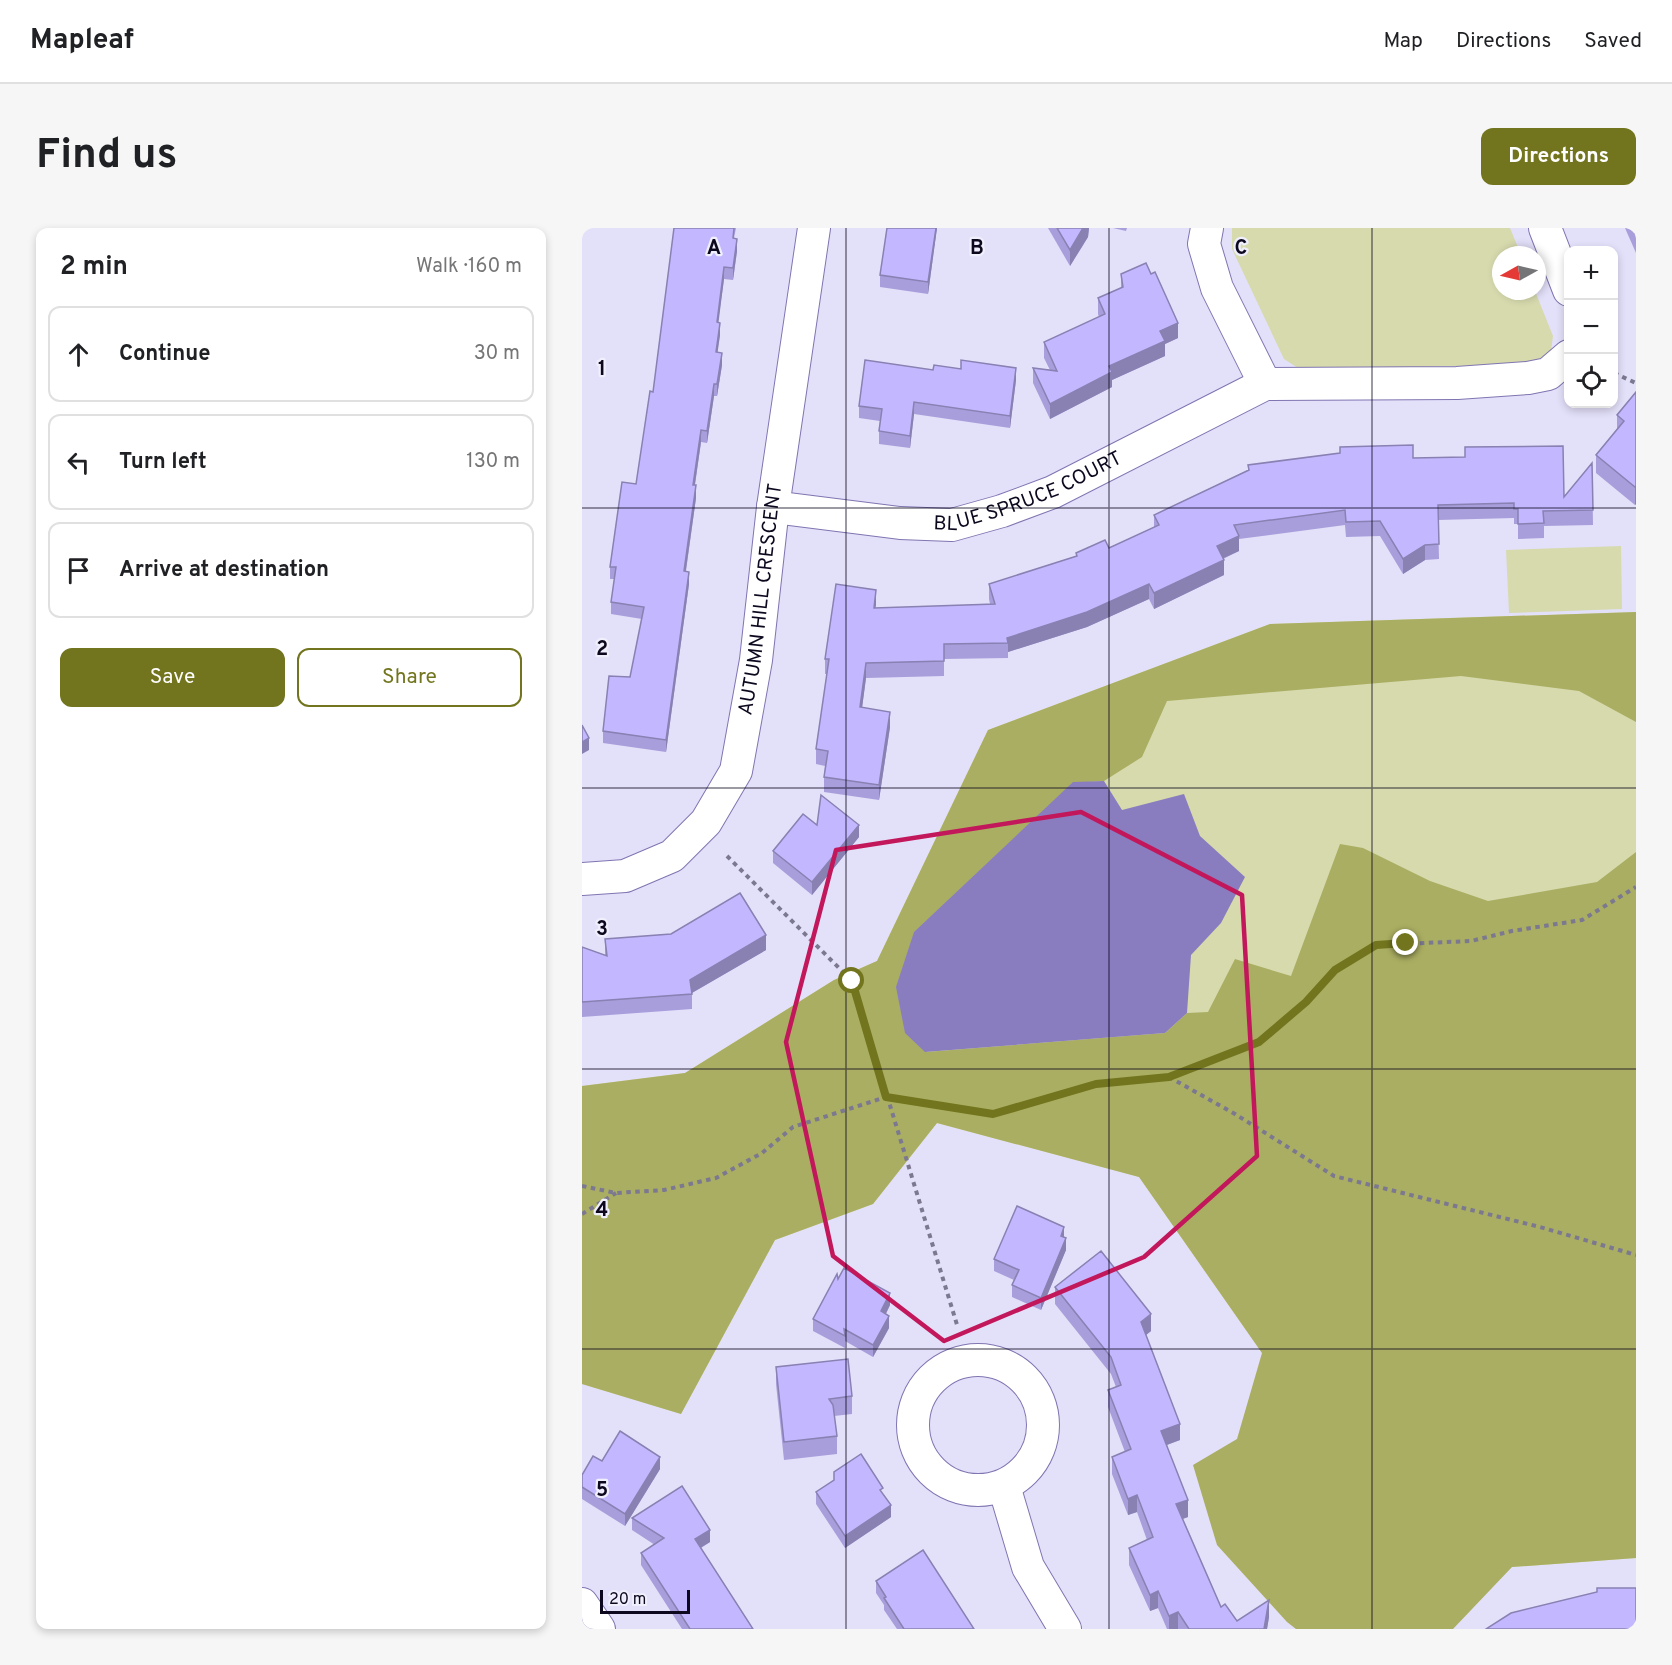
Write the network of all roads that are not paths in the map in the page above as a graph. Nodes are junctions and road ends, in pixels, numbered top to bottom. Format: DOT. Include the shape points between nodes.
graph roads {
  1 [pos="814,228"];
  2 [pos="1207,228"];
  3 [pos="1545,228"];
  4 [pos="1564,277"];
  5 [pos="1564,360"];
  6 [pos="1265,384"];
  7 [pos="773,507"];
  8 [pos="582,879"];
  9 [pos="1004,1486"];
  10 [pos="582,1604"];
  11 [pos="599,1629"];
  12 [pos="1065,1629"];
  1 -- 7 [label="street, AUTUMN HILL CRESCENT"];
  2 -- 6 [label="street" via="1204,244 1217,288"];
  3 -- 4 [label="street"];
  5 -- 6 [label="street, BLUE SPRUCE COURT" via="1548,374 1528,378 1457,383"];
  6 -- 7 [label="street, BLUE SPRUCE COURT" via="1053,492 952,525 900,523"];
  7 -- 8 [label="street, AUTUMN HILL CRESCENT" via="756,660 736,771 706,822 672,856 625,876"];
  9 -- 9 [label="street" via="1023,1474 1035,1459 1043,1438 1040,1401 1033,1388 1017,1372 996,1362 968,1360 941,1371 921,1393 913,1415 913,1435 920,1456 930,1470 957,1488 980,1491"];
  9 -- 12 [label="street" via="1028,1567"];
  10 -- 11 [label="street"];
}
